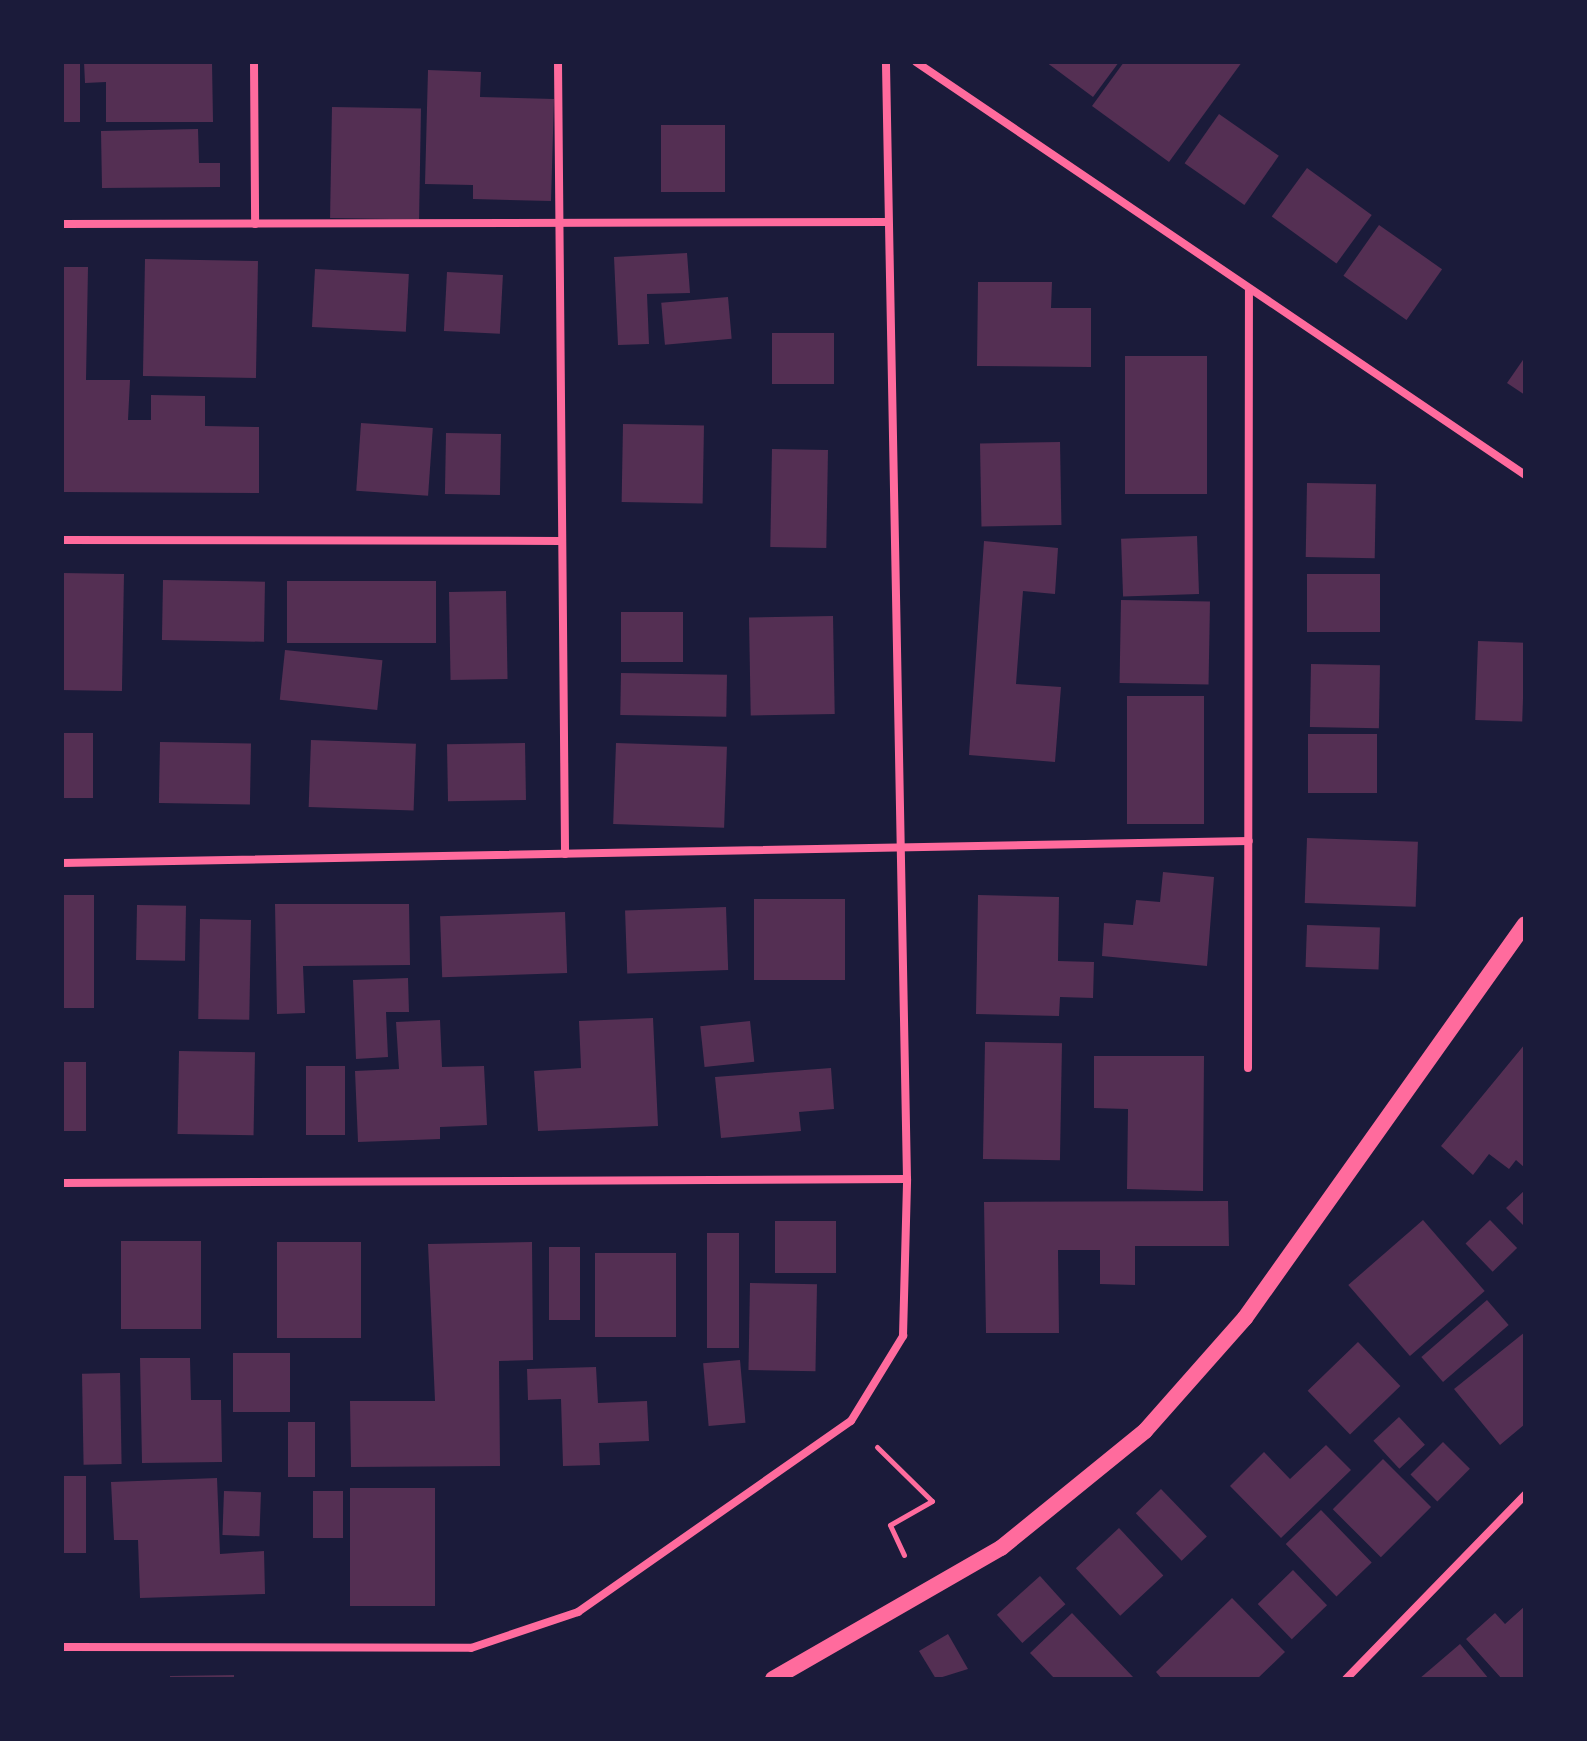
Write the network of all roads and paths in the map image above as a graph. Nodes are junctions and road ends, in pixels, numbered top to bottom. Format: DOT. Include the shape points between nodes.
graph roads {
  1 [pos="254,62"];
  2 [pos="558,62"];
  3 [pos="886,62"];
  4 [pos="916,62"];
  5 [pos="559,222"];
  6 [pos="888,222"];
  7 [pos="62,224"];
  8 [pos="255,224"];
  9 [pos="1249,290"];
  10 [pos="1525,475"];
  11 [pos="62,540"];
  12 [pos="562,541"];
  13 [pos="1249,841"];
  14 [pos="900,847"];
  15 [pos="565,854"];
  16 [pos="62,863"];
  17 [pos="1525,924"];
  18 [pos="1248,1068"];
  19 [pos="907,1179"];
  20 [pos="62,1183"];
  21 [pos="851,1421"];
  22 [pos="1525,1495"];
  23 [pos="922,1596"];
  24 [pos="62,1647"];
  25 [pos="773,1679"];
  26 [pos="1346,1679"];
  1 -- 8 [label="street"];
  2 -- 5 [label="street"];
  3 -- 6 [label="street"];
  4 -- 9 [label="street"];
  5 -- 6 [label="street"];
  5 -- 8 [label="street"];
  5 -- 12 [label="street"];
  6 -- 14 [label="street"];
  7 -- 8 [label="street"];
  9 -- 10 [label="street"];
  9 -- 13 [label="street"];
  11 -- 12 [label="street"];
  12 -- 15 [label="street"];
  13 -- 14 [label="street"];
  13 -- 18 [label="street"];
  14 -- 15 [label="street"];
  14 -- 19 [label="street"];
  15 -- 16 [label="street"];
  17 -- 23 [label="main road" via="1198,1376 1076,1492"];
  19 -- 20 [label="street"];
  19 -- 21 [label="street" via="903,1336"];
  21 -- 23 [label="path" via="932,1501 890,1525"];
  21 -- 24 [label="street" via="578,1612 471,1648"];
  22 -- 26 [label="street"];
  23 -- 25 [label="main road"];
}
